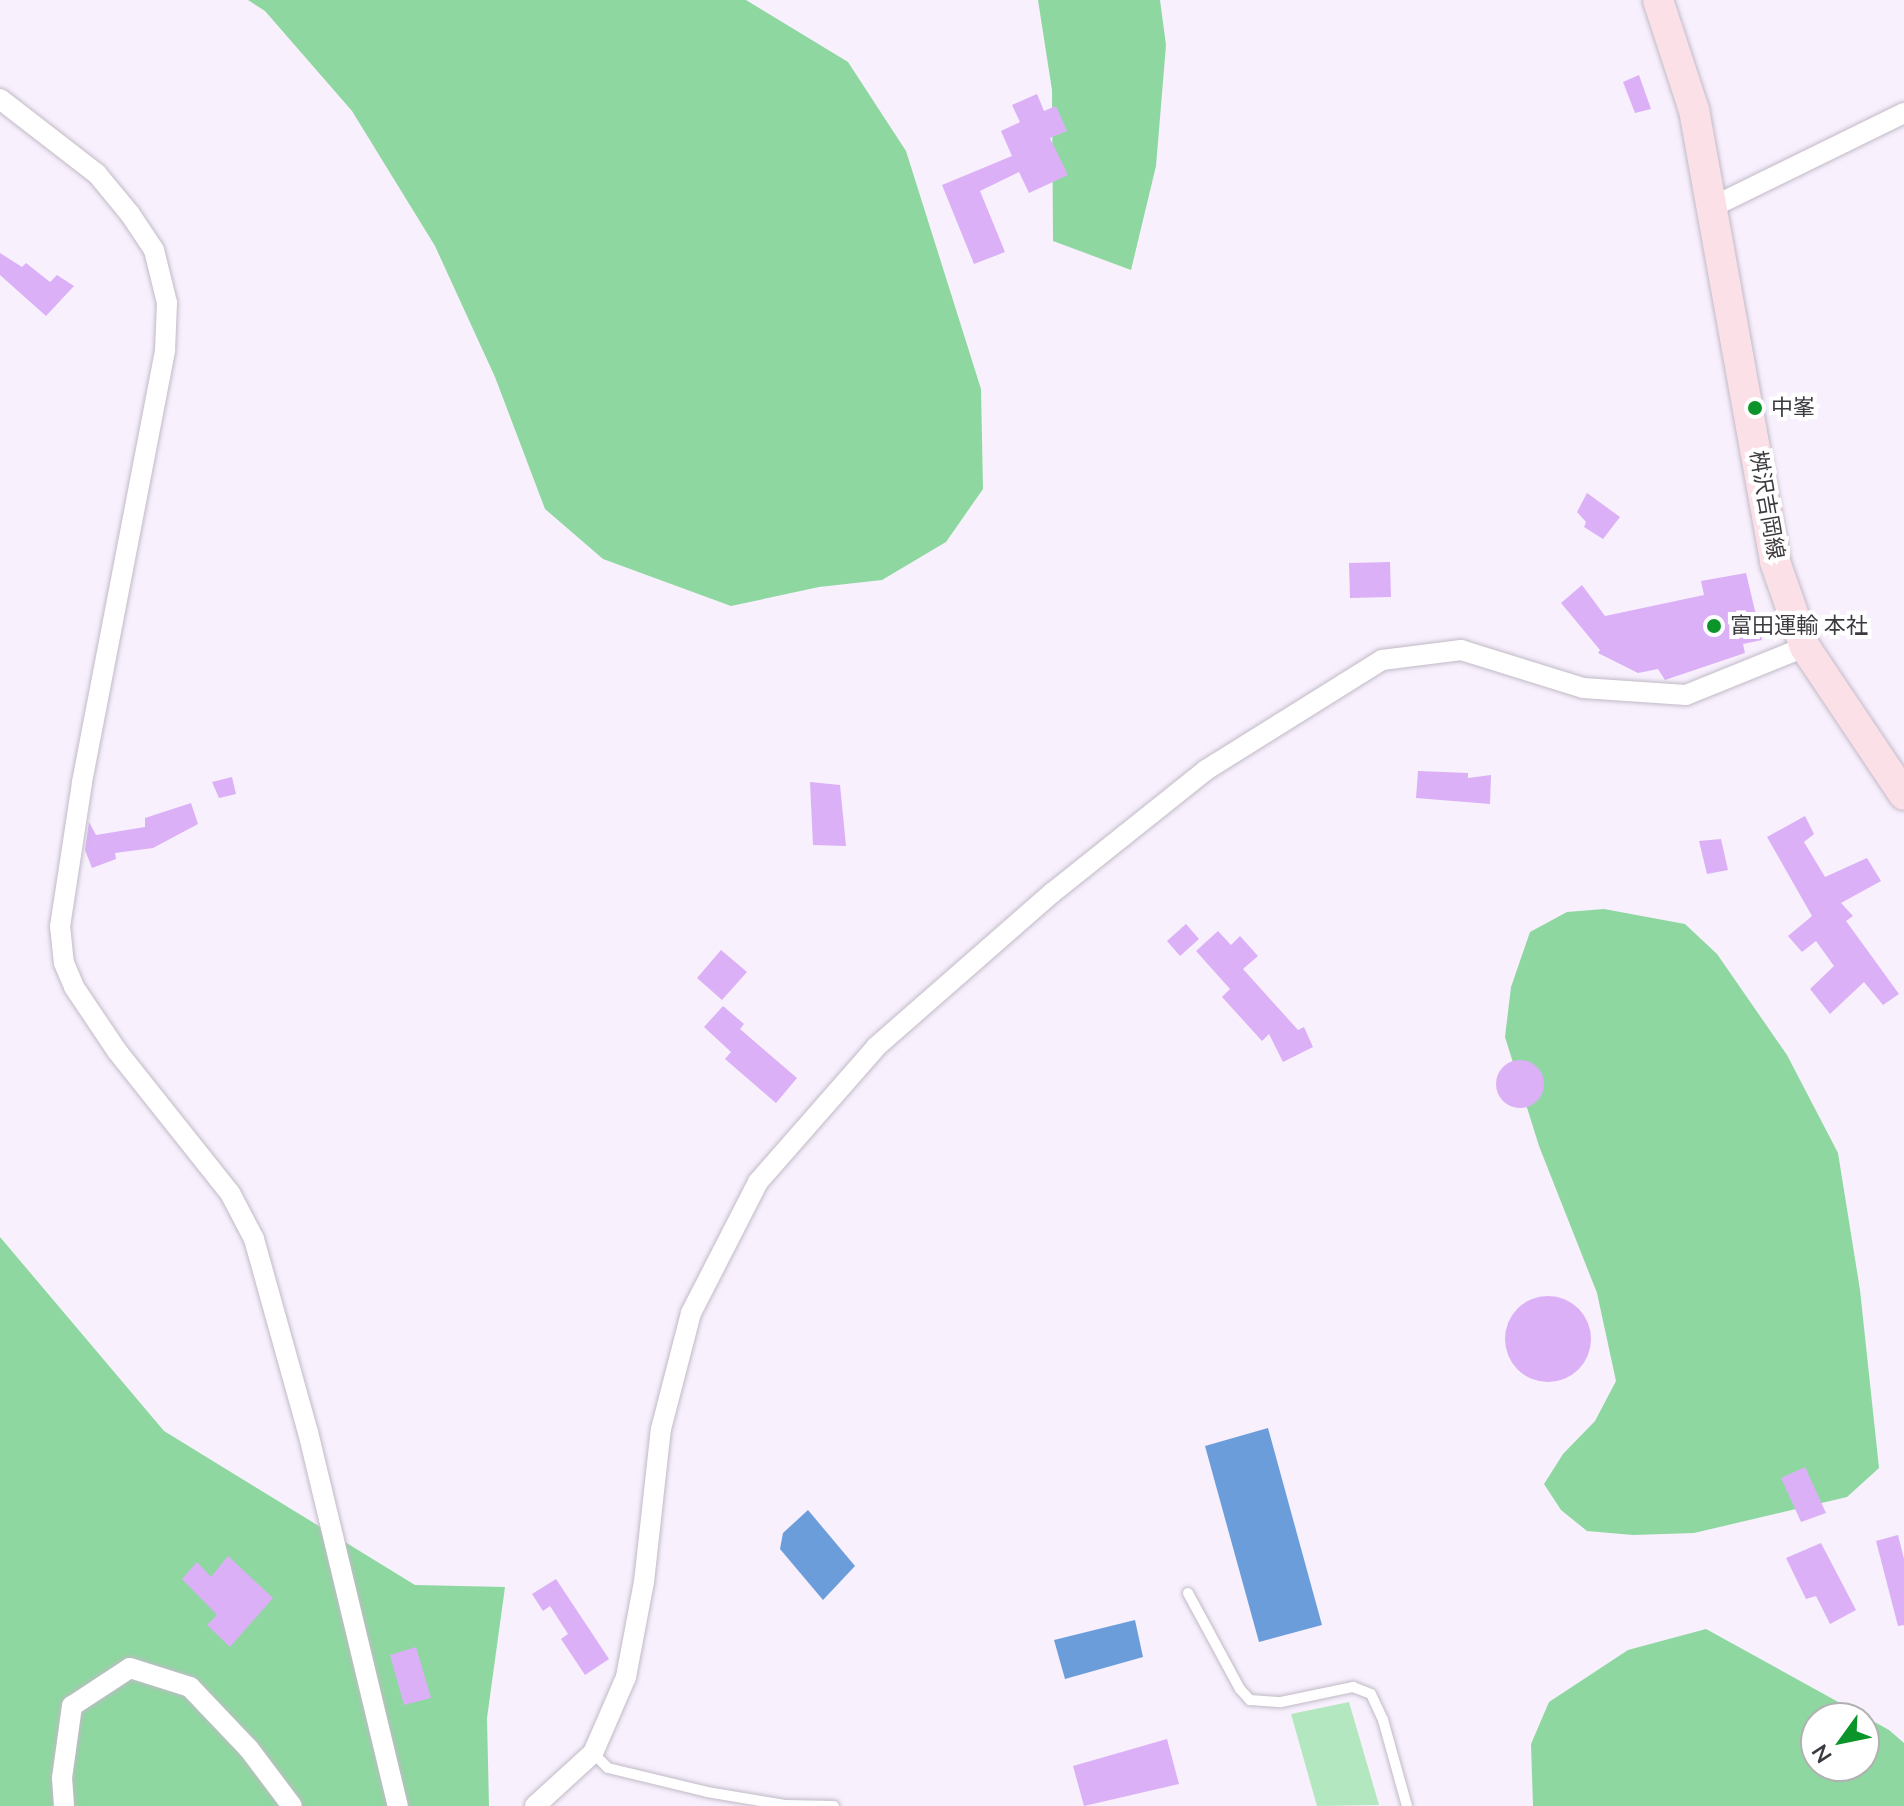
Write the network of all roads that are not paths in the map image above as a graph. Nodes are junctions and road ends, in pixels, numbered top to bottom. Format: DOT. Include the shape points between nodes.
graph roads {
  1 [pos="1658,0"];
  2 [pos="0,99"];
  3 [pos="1904,113"];
  4 [pos="1712,207"];
  5 [pos="1805,647"];
  6 [pos="1904,795"];
  7 [pos="1188,1593"];
  8 [pos="593,1753"];
  9 [pos="64,1806"];
  10 [pos="292,1806"];
  11 [pos="398,1806"];
  12 [pos="535,1806"];
  13 [pos="834,1806"];
  14 [pos="1407,1806"];
  1 -- 4 [label="main road, 桝沢吉岡線" via="1694,110"];
  2 -- 11 [label="street" via="97,174 130,214 154,250 167,303 165,351 82,783 60,926 64,963 117,1051 230,1193 254,1239 308,1432"];
  3 -- 4 [label="street"];
  4 -- 5 [label="main road, 桝沢吉岡線" via="1775,562"];
  5 -- 6 [label="main road, 桝沢吉岡線"];
  5 -- 8 [label="street" via="1686,695 1583,688 1461,650 1382,660 1206,770 1052,893 876,1047 758,1182 691,1313 661,1429 644,1582 626,1677"];
  7 -- 14 [label="lane" via="1250,1700 1281,1702 1353,1687 1371,1694"];
  8 -- 12 [label="street"];
  8 -- 13 [label="lane" via="608,1768 707,1792 785,1805"];
  9 -- 10 [label="street" via="62,1778 72,1706 130,1668 190,1687 249,1749"];
}
